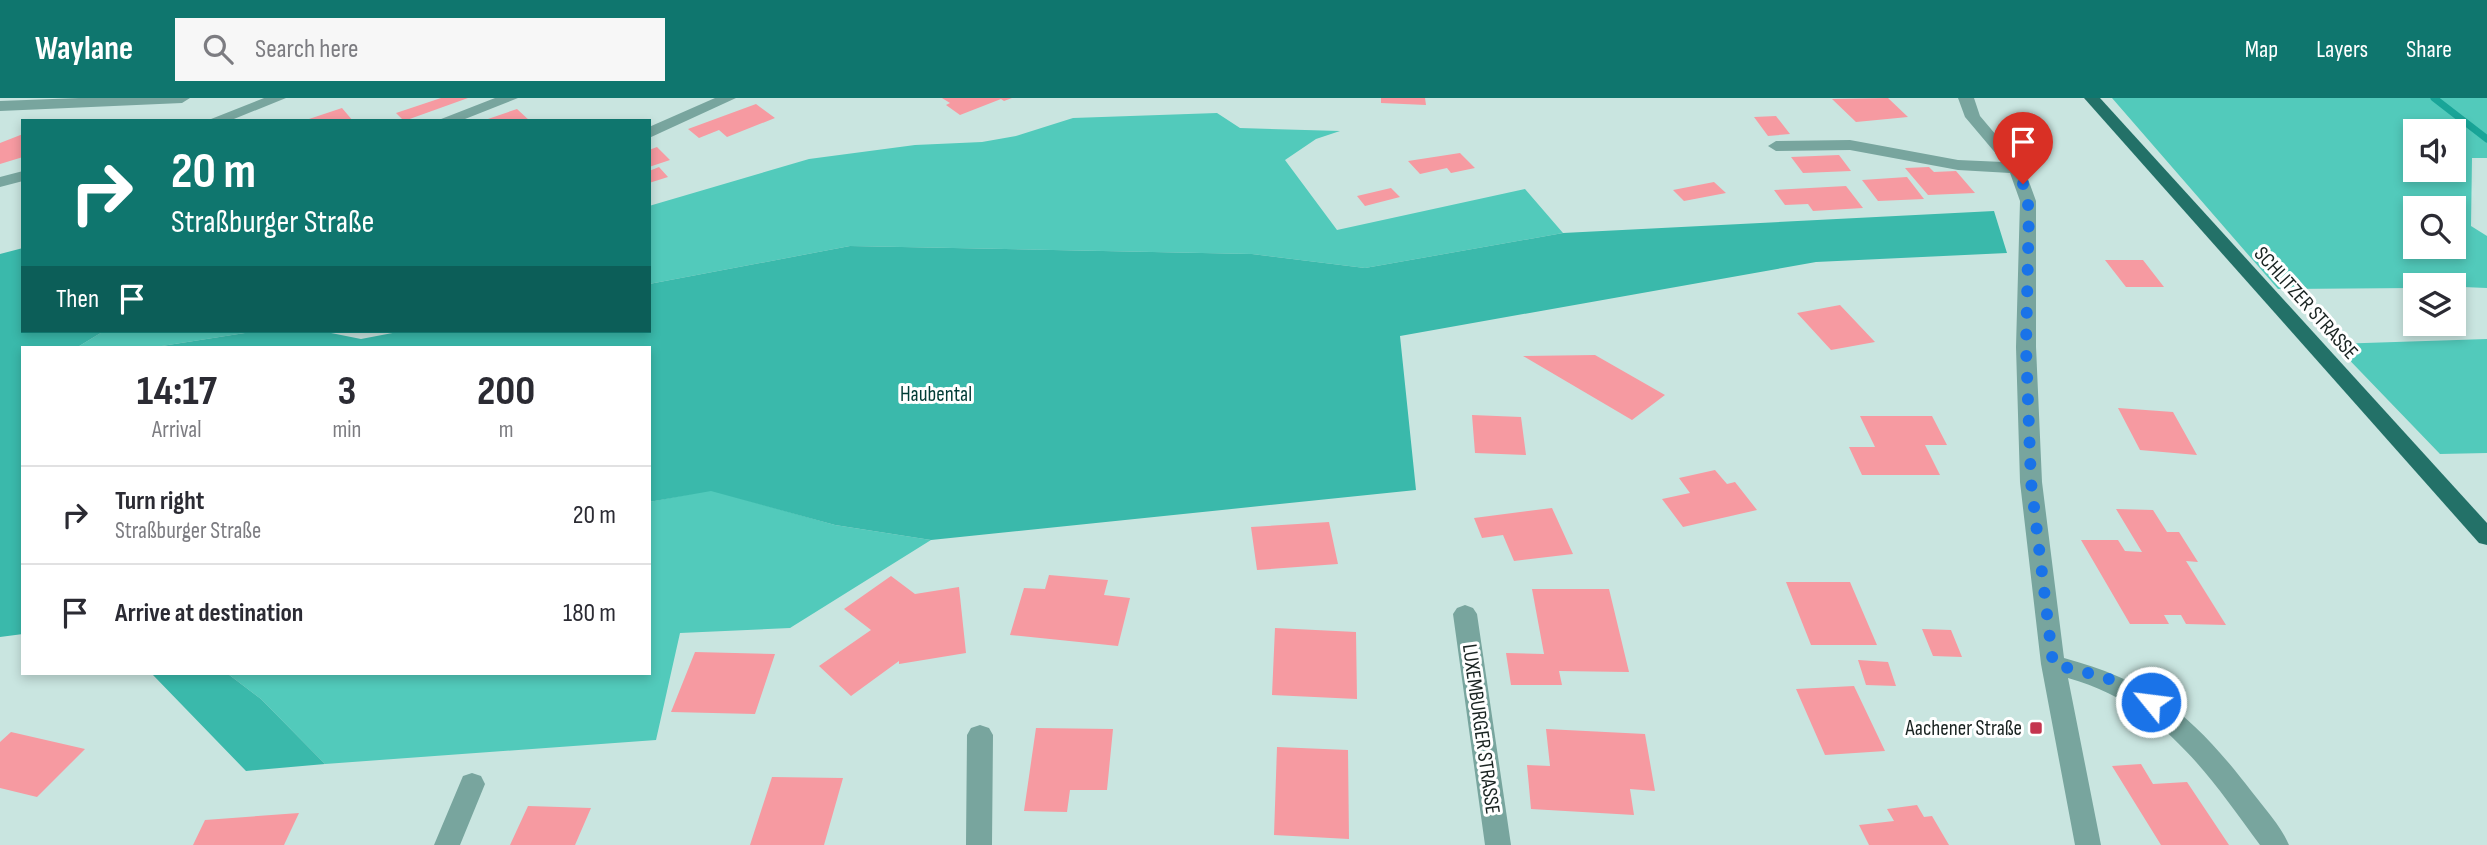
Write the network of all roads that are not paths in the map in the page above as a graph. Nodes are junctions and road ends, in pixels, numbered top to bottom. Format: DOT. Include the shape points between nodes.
graph roads {
  1 [pos="173,98"];
  2 [pos="182,98"];
  3 [pos="278,98"];
  4 [pos="510,98"];
  5 [pos="728,98"];
  6 [pos="1966,98"];
  7 [pos="2092,98"];
  8 [pos="2,107"];
  9 [pos="220,119"];
  10 [pos="450,119"];
  11 [pos="651,132"];
  12 [pos="1776,146"];
  13 [pos="2016,168"];
  14 [pos="21,177"];
  15 [pos="0,182"];
  16 [pos="2487,537"];
  17 [pos="1465,614"];
  18 [pos="2053,664"];
  19 [pos="980,735"];
  20 [pos="472,784"];
  21 [pos="447,845"];
  22 [pos="979,845"];
  23 [pos="1498,845"];
  24 [pos="2088,845"];
  25 [pos="2276,845"];
  1 -- 2 [label="street"];
  1 -- 8 [label="street"];
  3 -- 9 [label="street"];
  4 -- 10 [label="street"];
  5 -- 11 [label="street"];
  6 -- 13 [label="street" via="1973,117"];
  7 -- 16 [label="main road, SCHLITZER STRASSE"];
  12 -- 13 [label="street" via="1850,145 1958,164"];
  13 -- 18 [label="street" via="2029,209 2027,411"];
  14 -- 15 [label="street"];
  17 -- 23 [label="street, LUXEMBURGER STRASSE"];
  18 -- 24 [label="street"];
  18 -- 25 [label="street" via="2107,678 2164,711 2194,739"];
  19 -- 22 [label="street"];
  20 -- 21 [label="street"];
}
